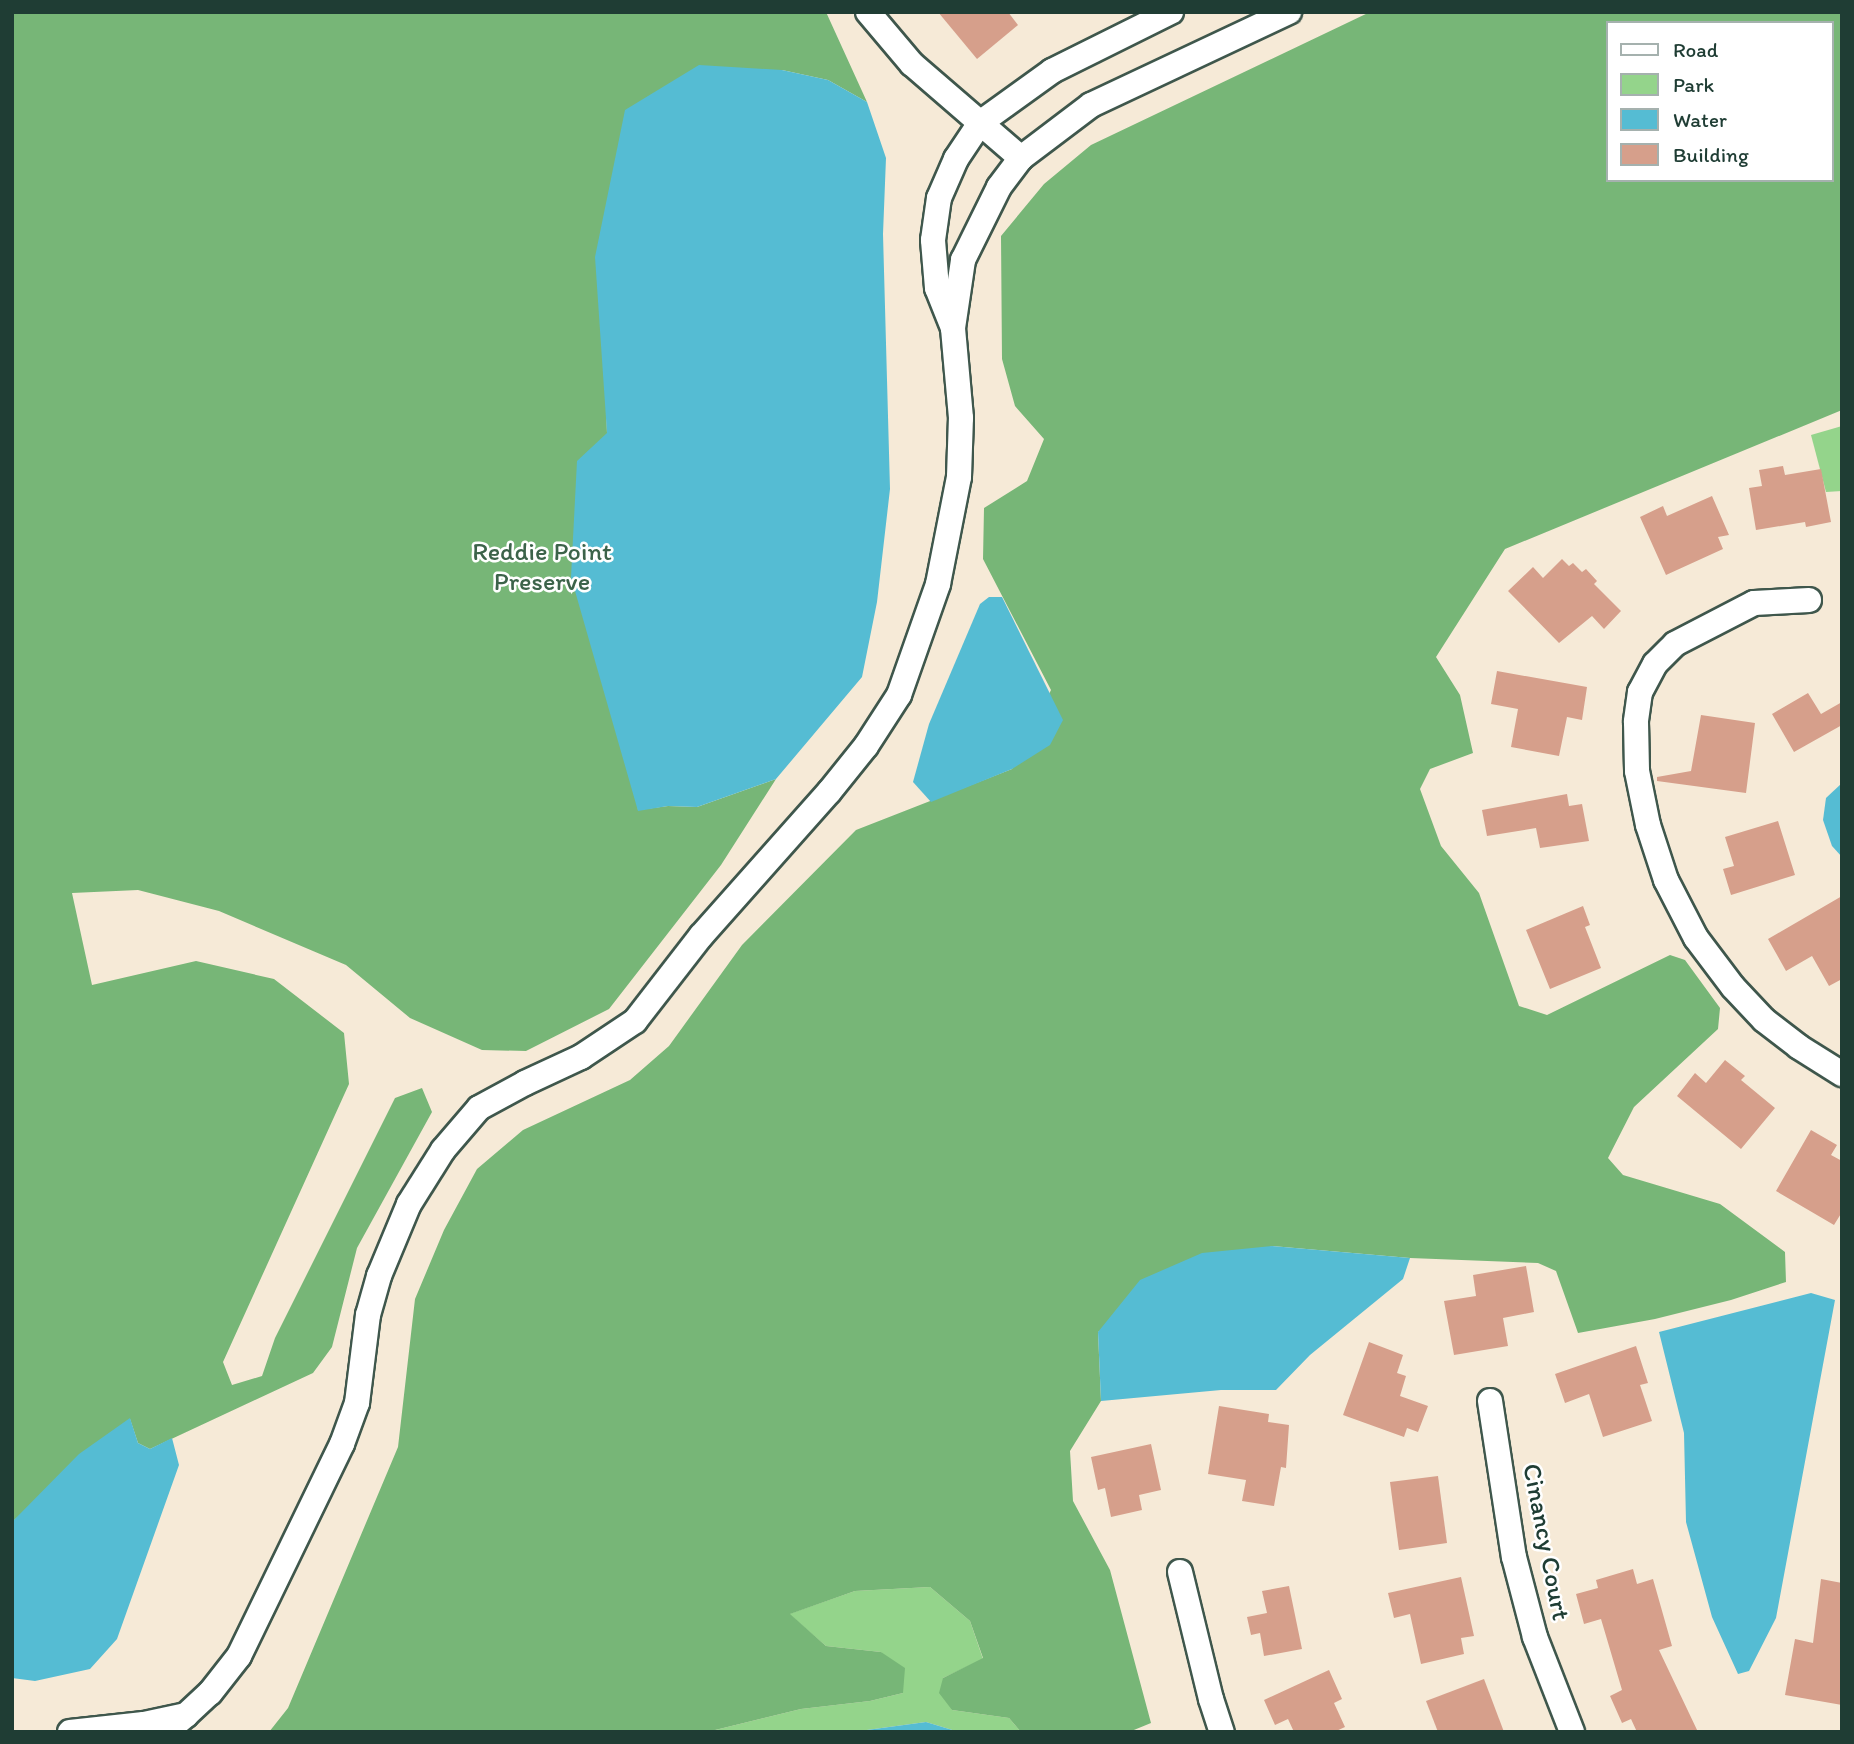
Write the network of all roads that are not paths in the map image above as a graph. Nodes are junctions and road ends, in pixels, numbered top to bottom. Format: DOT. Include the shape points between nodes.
graph roads {
  1 [pos="868,12"];
  2 [pos="1171,12"];
  3 [pos="1289,12"];
  4 [pos="980,123"];
  5 [pos="1021,158"];
  6 [pos="953,328"];
  7 [pos="1809,600"];
  8 [pos="1842,1073"];
  9 [pos="1490,1401"];
  10 [pos="1180,1572"];
  11 [pos="186,1715"];
  12 [pos="70,1732"];
  13 [pos="166,1732"];
  14 [pos="1222,1732"];
  15 [pos="1572,1732"];
  1 -- 4 [label="street" via="912,64"];
  2 -- 4 [label="street" via="1052,71"];
  3 -- 5 [label="street" via="1091,105"];
  4 -- 5 [label="street"];
  4 -- 6 [label="street" via="956,159 939,198 933,240 937,288"];
  5 -- 6 [label="street" via="999,187 962,260"];
  6 -- 11 [label="street" via="961,418 959,477 938,584 899,695 844,774 701,936 635,1021 581,1057 479,1108 443,1150 409,1204 379,1276 368,1315 357,1403 342,1444 239,1656"];
  7 -- 8 [label="street" via="1754,603 1675,644 1655,664 1640,692 1637,771 1666,880 1696,938 1764,1020"];
  9 -- 15 [label="street, Cinancy Court" via="1514,1557 1535,1637"];
  10 -- 14 [label="street"];
  11 -- 12 [label="street"];
  11 -- 13 [label="street"];
}
